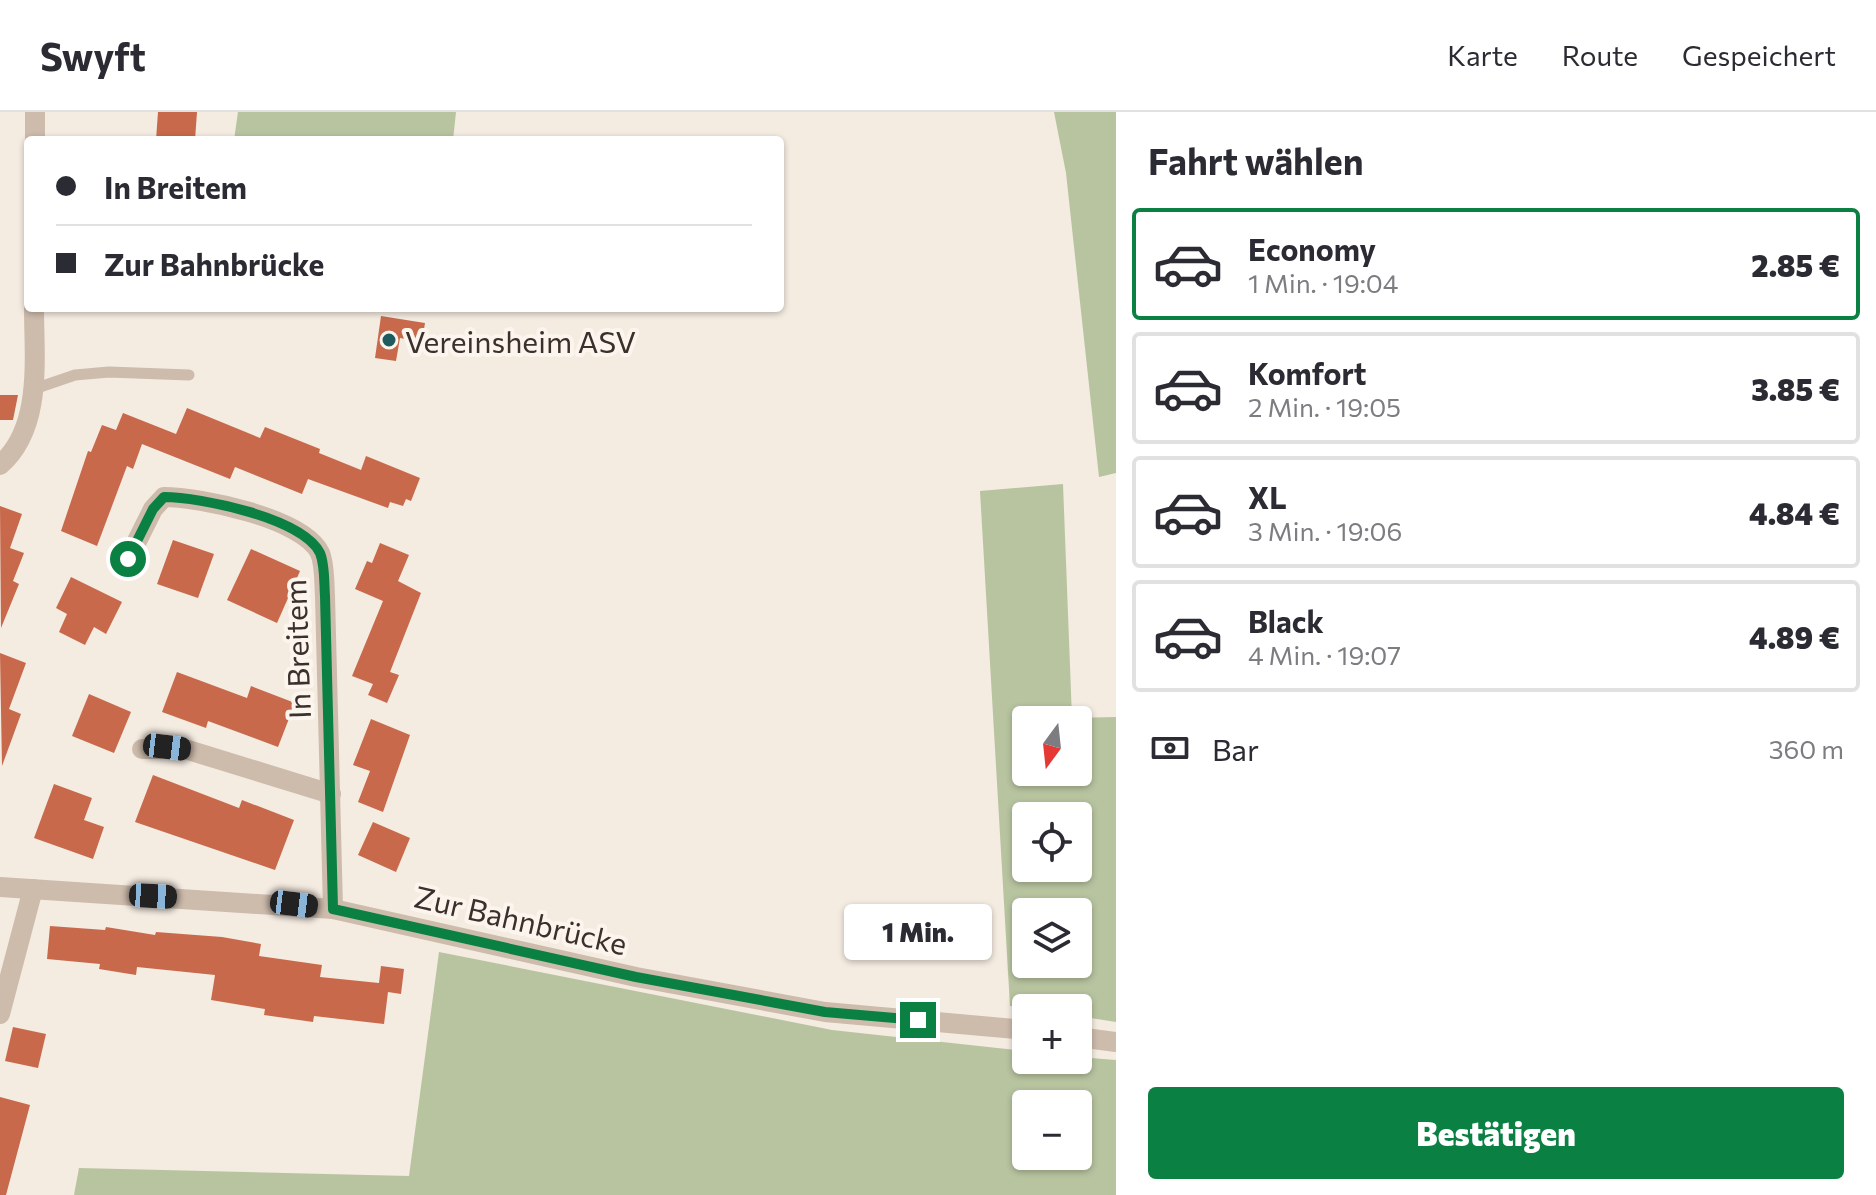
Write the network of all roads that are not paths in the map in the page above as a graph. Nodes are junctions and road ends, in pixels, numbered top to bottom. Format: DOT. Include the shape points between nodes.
graph roads {
  1 [pos="35,112"];
  2 [pos="35,136"];
  3 [pos="34,312"];
  4 [pos="189,375"];
  5 [pos="34,389"];
  6 [pos="0,465"];
  7 [pos="128,559"];
  8 [pos="142,749"];
  9 [pos="331,794"];
  10 [pos="0,887"];
  11 [pos="33,889"];
  12 [pos="333,909"];
  13 [pos="0,1014"];
  14 [pos="1012,1029"];
  15 [pos="1092,1039"];
  16 [pos="1116,1042"];
  1 -- 2 [label="street"];
  3 -- 5 [label="street"];
  4 -- 5 [label="lane" via="75,375"];
  5 -- 6 [label="street" via="24,429"];
  7 -- 9 [label="street, In Breitem" via="164,497 230,508 311,540 321,555 325,596"];
  8 -- 9 [label="street" via="185,749"];
  9 -- 12 [label="street, In Breitem"];
  10 -- 11 [label="street, Zur Bahnbrücke"];
  11 -- 12 [label="street, Zur Bahnbrücke"];
  11 -- 13 [label="street"];
  12 -- 14 [label="street, Zur Bahnbrücke" via="636,977 825,1012"];
  15 -- 16 [label="street"];
}
